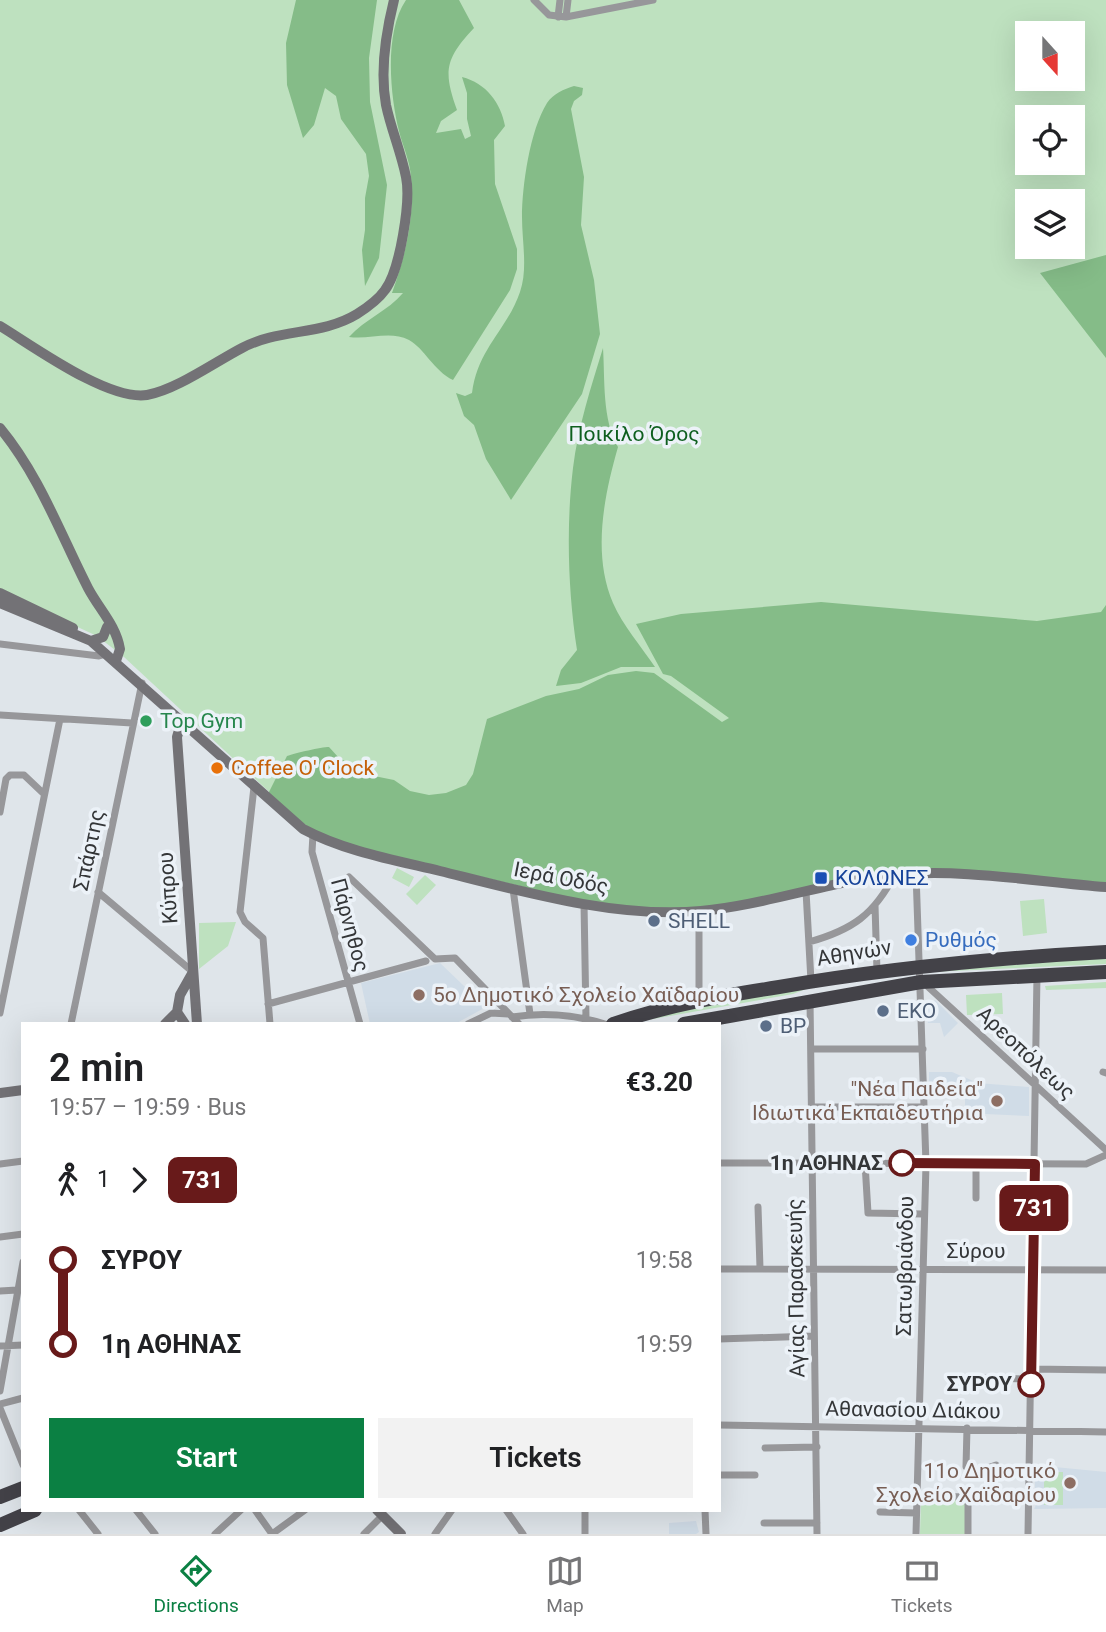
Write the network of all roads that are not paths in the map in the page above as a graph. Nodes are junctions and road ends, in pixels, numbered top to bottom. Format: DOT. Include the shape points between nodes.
graph roads {
  1 [pos="394,0"];
  2 [pos="534,0"];
  3 [pos="560,0"];
  4 [pos="568,0"];
  5 [pos="653,0"];
  6 [pos="633,2"];
  7 [pos="562,17"];
  8 [pos="0,326"];
  9 [pos="0,428"];
  10 [pos="0,593"];
  11 [pos="0,603"];
  12 [pos="96,603"];
  13 [pos="107,627"];
  14 [pos="88,639"];
  15 [pos="0,644"];
  16 [pos="111,657"];
  17 [pos="142,683"];
  18 [pos="0,715"];
  19 [pos="60,719"];
  20 [pos="181,720"];
  21 [pos="132,723"];
  22 [pos="192,730"];
  23 [pos="179,750"];
  24 [pos="254,787"];
  25 [pos="44,794"];
  26 [pos="0,812"];
  27 [pos="313,834"];
  28 [pos="916,873"];
  29 [pos="895,874"];
  30 [pos="349,877"];
  31 [pos="1106,887"];
  32 [pos="513,889"];
  33 [pos="806,891"];
  34 [pos="98,892"];
  35 [pos="584,903"];
  36 [pos="875,905"];
  37 [pos="699,911"];
  38 [pos="809,942"];
  39 [pos="1106,952"];
  40 [pos="426,961"];
  41 [pos="920,965"];
  42 [pos="193,972"];
  43 [pos="877,972"];
  44 [pos="1106,972"];
  45 [pos="1037,975"];
  46 [pos="811,981"];
  47 [pos="348,982"];
  48 [pos="921,982"];
  49 [pos="810,1000"];
  50 [pos="699,1001"];
  51 [pos="268,1004"];
  52 [pos="177,1012"];
  53 [pos="0,1013"];
  54 [pos="530,1014"];
  55 [pos="511,1016"];
  56 [pos="586,1018"];
  57 [pos="71,1022"];
  58 [pos="167,1022"];
  59 [pos="184,1022"];
  60 [pos="197,1022"];
  61 [pos="270,1022"];
  62 [pos="359,1022"];
  63 [pos="472,1022"];
  64 [pos="517,1022"];
  65 [pos="599,1022"];
  66 [pos="619,1022"];
  67 [pos="700,1022"];
  68 [pos="811,1049"];
  69 [pos="923,1049"];
  70 [pos="1035,1086"];
  71 [pos="21,1090"];
  72 [pos="0,1093"];
  73 [pos="812,1107"];
  74 [pos="923,1107"];
  75 [pos="1106,1153"];
  76 [pos="21,1161"];
  77 [pos="721,1163"];
  78 [pos="812,1163"];
  79 [pos="865,1163"];
  80 [pos="976,1163"];
  81 [pos="0,1164"];
  82 [pos="926,1164"];
  83 [pos="1035,1164"];
  84 [pos="976,1198"];
  85 [pos="758,1207"];
  86 [pos="923,1214"];
  87 [pos="21,1234"];
  88 [pos="0,1237"];
  89 [pos="760,1268"];
  90 [pos="813,1268"];
  91 [pos="1033,1268"];
  92 [pos="721,1269"];
  93 [pos="922,1269"];
  94 [pos="1106,1270"];
  95 [pos="21,1272"];
  96 [pos="17,1290"];
  97 [pos="0,1291"];
  98 [pos="813,1336"];
  99 [pos="721,1339"];
  100 [pos="4,1347"];
  101 [pos="1031,1369"];
  102 [pos="1106,1370"];
  103 [pos="978,1378"];
  104 [pos="1031,1380"];
  105 [pos="0,1391"];
  106 [pos="21,1399"];
  107 [pos="0,1406"];
  108 [pos="721,1425"];
  109 [pos="816,1427"];
  110 [pos="919,1427"];
  111 [pos="967,1427"];
  112 [pos="1029,1429"];
  113 [pos="1106,1432"];
  114 [pos="817,1447"];
  115 [pos="765,1448"];
  116 [pos="21,1460"];
  117 [pos="996,1465"];
  118 [pos="721,1475"];
  119 [pos="755,1475"];
  120 [pos="21,1489"];
  121 [pos="917,1496"];
  122 [pos="0,1497"];
  123 [pos="30,1512"];
  124 [pos="81,1512"];
  125 [pos="138,1512"];
  126 [pos="239,1512"];
  127 [pos="256,1512"];
  128 [pos="302,1512"];
  129 [pos="451,1512"];
  130 [pos="507,1512"];
  131 [pos="585,1512"];
  132 [pos="705,1512"];
  133 [pos="880,1512"];
  134 [pos="379,1513"];
  135 [pos="916,1513"];
  136 [pos="764,1523"];
  137 [pos="817,1523"];
  138 [pos="0,1525"];
  139 [pos="98,1534"];
  140 [pos="155,1534"];
  141 [pos="215,1534"];
  142 [pos="272,1534"];
  143 [pos="364,1534"];
  144 [pos="401,1534"];
  145 [pos="435,1534"];
  146 [pos="523,1534"];
  147 [pos="585,1534"];
  148 [pos="706,1534"];
  149 [pos="817,1534"];
  150 [pos="916,1534"];
  151 [pos="968,1534"];
  152 [pos="1028,1534"];
  1 -- 8 [label="street" via="384,79 386,105 406,177 407,203 393,273 376,300 333,326 254,341 156,392 138,396 89,378"];
  2 -- 7 [label="street" via="549,15"];
  3 -- 7 [label="street"];
  4 -- 7 [label="street"];
  5 -- 6 [label="street"];
  6 -- 7 [label="street"];
  9 -- 12 [label="street" via="25,461"];
  10 -- 14 [label="street, Ιερά Οδός" via="67,624"];
  11 -- 14 [label="street, Ιερά Οδός"];
  12 -- 13 [label="street"];
  12 -- 16 [label="street" via="117,634 121,651"];
  13 -- 14 [label="street" via="103,637"];
  13 -- 16 [label="street"];
  14 -- 16 [label="street, Ιερά Οδός"];
  15 -- 16 [label="street"];
  16 -- 17 [label="street, Ιερά Οδός"];
  17 -- 20 [label="street, Ιερά Οδός"];
  17 -- 21 [label="street, Σπάρτης"];
  18 -- 19 [label="street"];
  19 -- 21 [label="street"];
  19 -- 25 [label="street"];
  20 -- 22 [label="street, Ιερά Οδός"];
  20 -- 23 [label="street, Κύπρου"];
  21 -- 34 [label="street, Σπάρτης"];
  22 -- 23 [label="street"];
  22 -- 24 [label="street, Ιερά Οδός"];
  23 -- 42 [label="street, Κύπρου"];
  24 -- 27 [label="street, Ιερά Οδός"];
  24 -- 51 [label="street" via="240,912 244,922 263,938"];
  25 -- 26 [label="street" via="24,775 15,773 6,779"];
  25 -- 53 [label="street"];
  27 -- 32 [label="street, Ιερά Οδός"];
  27 -- 47 [label="street, Πάρνηθος" via="312,852"];
  28 -- 29 [label="street, Ιερά Οδός"];
  28 -- 31 [label="street, Ιερά Οδός"];
  28 -- 41 [label="street, Σατωβριάνδου"];
  29 -- 33 [label="street, Ιερά Οδός"];
  29 -- 36 [label="street"];
  30 -- 55 [label="street" via="435,959 455,958"];
  32 -- 35 [label="street, Ιερά Οδός"];
  32 -- 54 [label="street"];
  33 -- 37 [label="street, Ιερά Οδός"];
  33 -- 38 [label="street"];
  34 -- 42 [label="street"];
  34 -- 57 [label="street, Σπάρτης"];
  35 -- 37 [label="street, Ιερά Οδός"];
  35 -- 56 [label="street"];
  36 -- 38 [label="street" via="847,929"];
  36 -- 43 [label="street"];
  37 -- 50 [label="street"];
  38 -- 46 [label="street"];
  39 -- 41 [label="highway, Αθηνών"];
  40 -- 47 [label="street"];
  41 -- 43 [label="highway, Αθηνών"];
  41 -- 48 [label="street, Σατωβριάνδου"];
  42 -- 52 [label="street" via="180,995"];
  42 -- 60 [label="street, Κύπρου"];
  43 -- 46 [label="highway, Αθηνών"];
  44 -- 45 [label="highway, Αθηνών"];
  45 -- 48 [label="highway, Αθηνών"];
  45 -- 70 [label="street"];
  46 -- 50 [label="highway, Αθηνών"];
  47 -- 51 [label="street"];
  47 -- 62 [label="street, Πάρνηθος"];
  48 -- 49 [label="highway, Αθηνών"];
  48 -- 69 [label="street, Σατωβριάνδου"];
  48 -- 70 [label="street, Αρεοπόλεως"];
  49 -- 67 [label="highway, Αθηνών"];
  49 -- 68 [label="street, Αγίας Παρασκευής"];
  50 -- 66 [label="highway, Αθηνών"];
  51 -- 61 [label="street"];
  52 -- 58 [label="street"];
  52 -- 59 [label="street"];
  54 -- 55 [label="street"];
  54 -- 56 [label="street"];
  55 -- 63 [label="street" via="491,1013"];
  55 -- 64 [label="street"];
  56 -- 65 [label="street"];
  68 -- 69 [label="street"];
  68 -- 73 [label="street, Αγίας Παρασκευής"];
  69 -- 74 [label="street, Σατωβριάνδου"];
  70 -- 75 [label="street, Αρεοπόλεως"];
  70 -- 83 [label="street"];
  71 -- 72 [label="street"];
  73 -- 74 [label="street"];
  73 -- 78 [label="street, Αγίας Παρασκευής"];
  74 -- 82 [label="street, Σατωβριάνδου"];
  75 -- 83 [label="street" via="1086,1164"];
  76 -- 81 [label="street"];
  77 -- 78 [label="street"];
  78 -- 79 [label="street"];
  78 -- 90 [label="street, Αγίας Παρασκευής"];
  79 -- 82 [label="street"];
  79 -- 86 [label="street" via="868,1213"];
  80 -- 82 [label="street"];
  80 -- 83 [label="street"];
  80 -- 84 [label="street"];
  82 -- 86 [label="street, Σατωβριάνδου"];
  83 -- 91 [label="street"];
  85 -- 89 [label="street"];
  86 -- 93 [label="street, Σατωβριάνδου"];
  87 -- 88 [label="street"];
  89 -- 90 [label="street, Σύρου"];
  89 -- 92 [label="street, Σύρου"];
  90 -- 93 [label="street, Σύρου"];
  90 -- 98 [label="street, Αγίας Παρασκευής"];
  91 -- 93 [label="street, Σύρου"];
  91 -- 94 [label="street, Σύρου"];
  91 -- 101 [label="street"];
  93 -- 110 [label="street, Σατωβριάνδου"];
  95 -- 96 [label="street"];
  96 -- 97 [label="street"];
  96 -- 100 [label="street"];
  98 -- 99 [label="street"];
  98 -- 109 [label="street, Αγίας Παρασκευής"];
  100 -- 105 [label="street"];
  101 -- 102 [label="street"];
  101 -- 104 [label="street"];
  103 -- 104 [label="street"];
  104 -- 112 [label="street"];
  106 -- 107 [label="street"];
  107 -- 116 [label="street"];
  108 -- 109 [label="street, Αθανασίου Διάκου"];
  109 -- 110 [label="street, Αθανασίου Διάκου"];
  109 -- 114 [label="street, Αγίας Παρασκευής"];
  110 -- 111 [label="street, Αθανασίου Διάκου"];
  110 -- 121 [label="street, Σατωβριάνδου"];
  111 -- 112 [label="street, Αθανασίου Διάκου"];
  111 -- 117 [label="street" via="966,1467 976,1472"];
  112 -- 113 [label="street, Αθανασίου Διάκου"];
  112 -- 152 [label="street"];
  114 -- 115 [label="street"];
  114 -- 137 [label="street, Αγίας Παρασκευής"];
  118 -- 119 [label="street"];
  120 -- 122 [label="highway"];
  121 -- 135 [label="street, Σατωβριάνδου"];
  121 -- 151 [label="street" via="968,1497"];
  123 -- 138 [label="highway"];
  124 -- 139 [label="street"];
  125 -- 140 [label="street"];
  126 -- 141 [label="street"];
  127 -- 142 [label="street"];
  128 -- 142 [label="street"];
  129 -- 145 [label="street"];
  130 -- 146 [label="street"];
  131 -- 147 [label="street"];
  132 -- 148 [label="street"];
  133 -- 135 [label="street"];
  134 -- 143 [label="street"];
  134 -- 144 [label="street"];
  135 -- 150 [label="street, Σατωβριάνδου"];
  136 -- 137 [label="street"];
  137 -- 149 [label="street, Αγίας Παρασκευής"];
}
